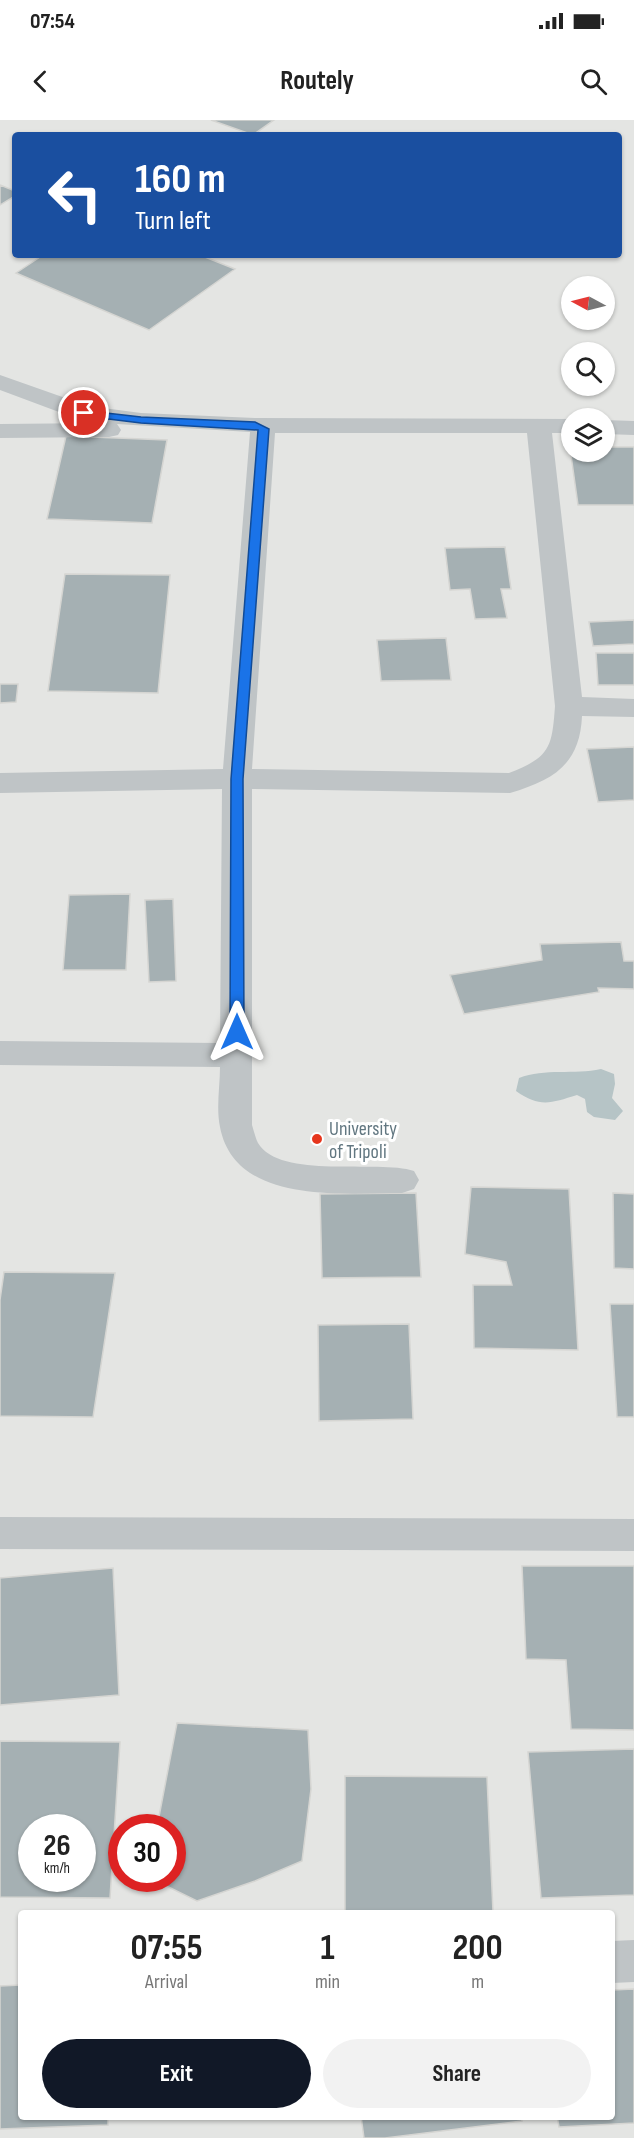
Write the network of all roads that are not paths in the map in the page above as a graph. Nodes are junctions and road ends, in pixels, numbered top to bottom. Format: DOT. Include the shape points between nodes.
graph roads {
  1 [pos="0,382"];
  2 [pos="538,425"];
  3 [pos="561,426"];
  4 [pos="259,427"];
  5 [pos="615,427"];
  6 [pos="634,428"];
  7 [pos="0,431"];
  8 [pos="569,706"];
  9 [pos="634,708"];
  10 [pos="237,779"];
  11 [pos="0,783"];
  12 [pos="0,1053"];
  13 [pos="237,1055"];
  14 [pos="402,1180"];
  15 [pos="0,1533"];
  16 [pos="634,1535"];
  17 [pos="634,1961"];
  18 [pos="615,1962"];
  1 -- 4 [label="street" via="84,413"];
  2 -- 3 [label="street"];
  2 -- 4 [label="street"];
  2 -- 8 [label="street"];
  4 -- 7 [label="street"];
  4 -- 10 [label="street"];
  5 -- 6 [label="street"];
  8 -- 9 [label="street"];
  8 -- 10 [label="street" via="565,746 531,777 510,783"];
  10 -- 11 [label="street"];
  10 -- 13 [label="street"];
  12 -- 13 [label="street"];
  13 -- 14 [label="street" via="236,1125 248,1154 288,1177"];
  15 -- 16 [label="street"];
  17 -- 18 [label="street"];
}
